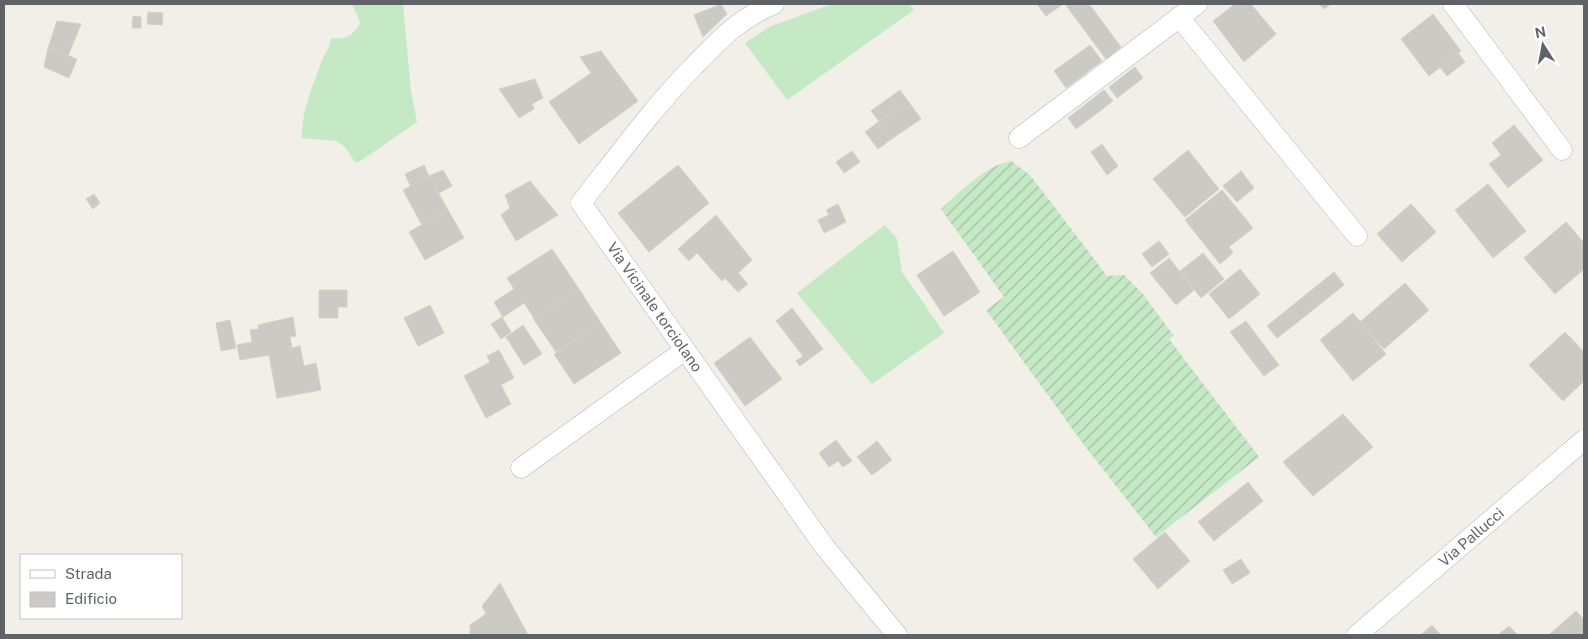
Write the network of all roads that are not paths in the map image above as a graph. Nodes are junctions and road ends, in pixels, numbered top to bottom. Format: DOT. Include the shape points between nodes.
graph roads {
  1 [pos="774,4"];
  2 [pos="1197,4"];
  3 [pos="1453,4"];
  4 [pos="739,11"];
  5 [pos="1179,17"];
  6 [pos="1019,138"];
  7 [pos="1562,150"];
  8 [pos="1357,236"];
  9 [pos="685,350"];
  10 [pos="1584,440"];
  11 [pos="521,468"];
  12 [pos="897,635"];
  13 [pos="1357,635"];
  1 -- 4 [label="street, Via Vicinale torciolano"];
  2 -- 5 [label="street"];
  3 -- 7 [label="street"];
  4 -- 9 [label="street, Via Vicinale torciolano" via="729,30 659,102 581,204"];
  5 -- 6 [label="street"];
  5 -- 8 [label="street"];
  9 -- 11 [label="street"];
  9 -- 12 [label="street, Via Vicinale torciolano" via="824,546"];
  10 -- 13 [label="street, Via Pallucci"];
}
